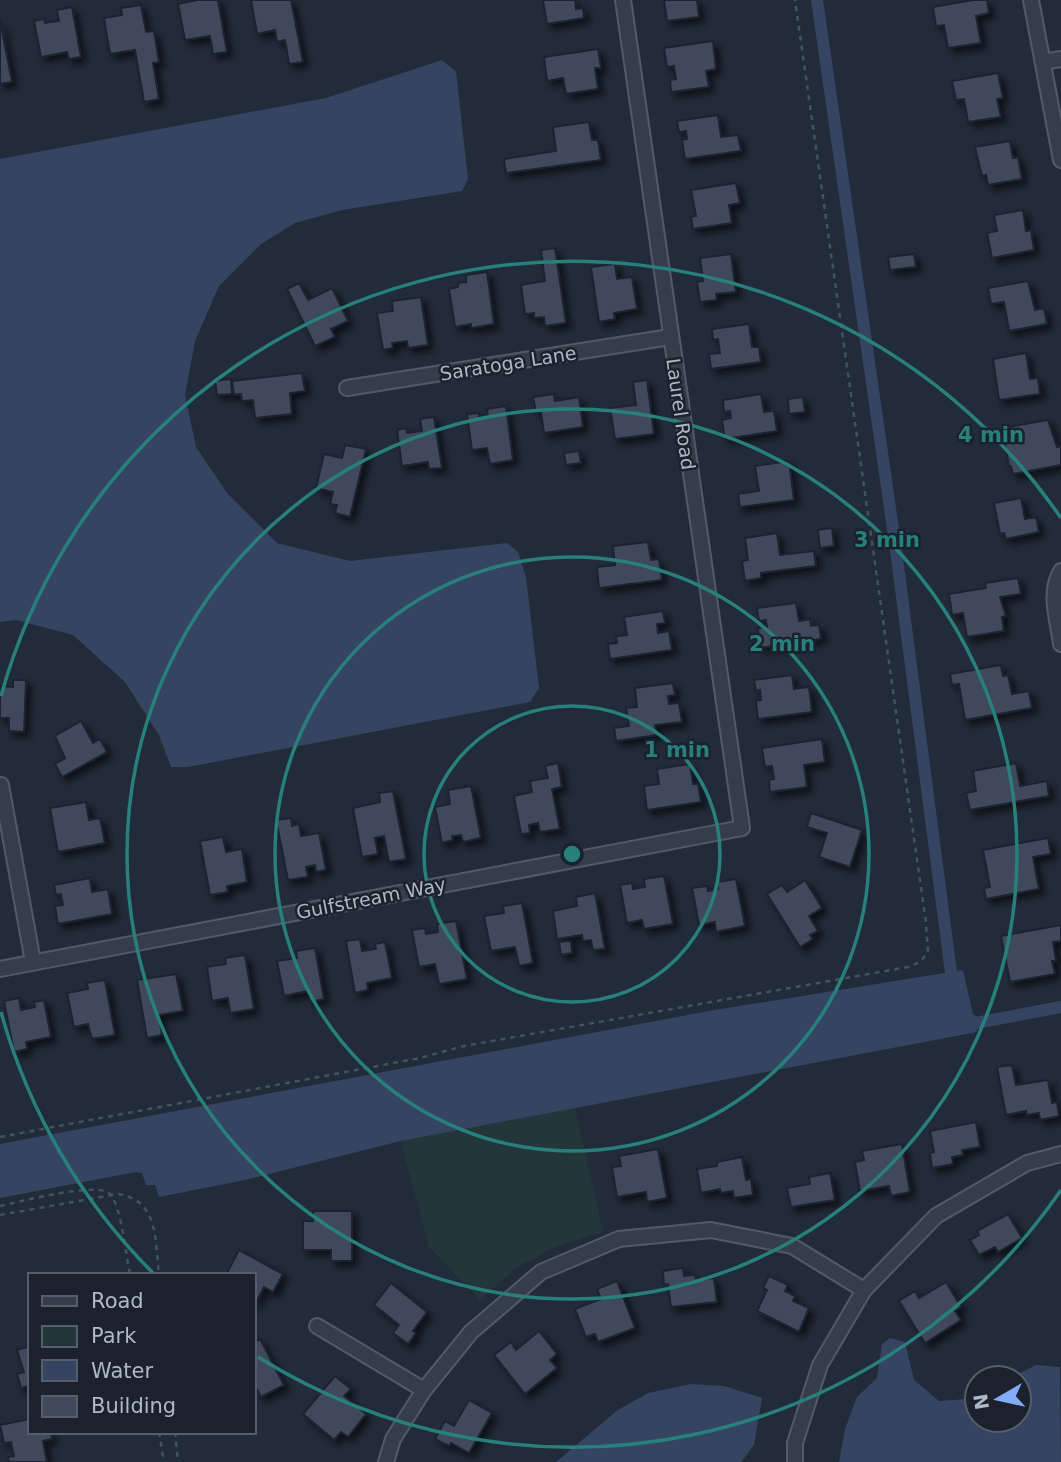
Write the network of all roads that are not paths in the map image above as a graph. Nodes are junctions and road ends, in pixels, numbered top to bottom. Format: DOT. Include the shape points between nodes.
graph roads {
  1 [pos="623,0"];
  2 [pos="1031,0"];
  3 [pos="1061,59"];
  4 [pos="1043,62"];
  5 [pos="1061,160"];
  6 [pos="670,337"];
  7 [pos="347,388"];
  8 [pos="1058,576"];
  9 [pos="1061,644"];
  10 [pos="1,785"];
  11 [pos="742,828"];
  12 [pos="33,962"];
  13 [pos="0,969"];
  14 [pos="1061,1154"];
  15 [pos="864,1290"];
  16 [pos="317,1326"];
  17 [pos="424,1390"];
  18 [pos="386,1462"];
  19 [pos="795,1462"];
  1 -- 6 [label="street, Laurel Road"];
  2 -- 4 [label="street"];
  3 -- 4 [label="street"];
  4 -- 5 [label="street"];
  6 -- 7 [label="street, Saratoga Lane"];
  6 -- 11 [label="street, Laurel Road"];
  8 -- 9 [label="street" via="1054,595"];
  10 -- 12 [label="street"];
  11 -- 12 [label="street, Gulfstream Way"];
  12 -- 13 [label="street, Gulfstream Way"];
  14 -- 15 [label="street" via="1027,1163 936,1216"];
  15 -- 17 [label="street" via="792,1246 711,1230 619,1239 541,1272 471,1332"];
  15 -- 19 [label="street" via="820,1365 795,1443"];
  16 -- 17 [label="street"];
  17 -- 18 [label="street" via="393,1439"];
}
